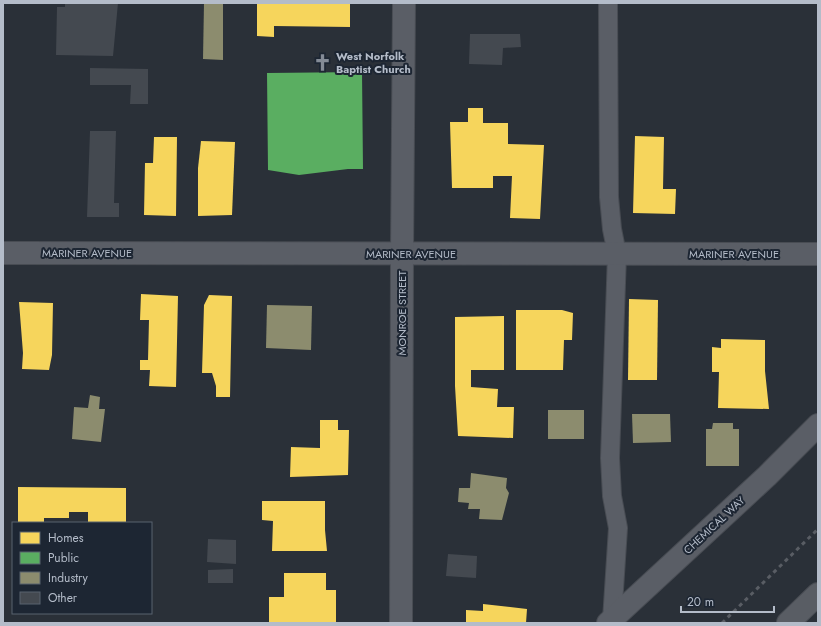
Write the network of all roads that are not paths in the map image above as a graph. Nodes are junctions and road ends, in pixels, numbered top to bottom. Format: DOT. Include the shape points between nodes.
graph roads {
  1 [pos="404,3"];
  2 [pos="608,3"];
  3 [pos="3,253"];
  4 [pos="402,254"];
  5 [pos="617,254"];
  6 [pos="818,254"];
  7 [pos="818,425"];
  8 [pos="818,594"];
  9 [pos="610,621"];
  10 [pos="401,623"];
  11 [pos="788,623"];
  1 -- 4 [label="street, MONROE STREET"];
  2 -- 5 [label="lane" via="609,197"];
  3 -- 4 [label="street, MARINER AVENUE"];
  4 -- 5 [label="street, MARINER AVENUE"];
  4 -- 10 [label="street, MONROE STREET"];
  5 -- 6 [label="street, MARINER AVENUE"];
  5 -- 9 [label="lane" via="610,458 612,496 618,528"];
  7 -- 9 [label="street, CHEMICAL WAY" via="767,476"];
  8 -- 11 [label="street"];
}
